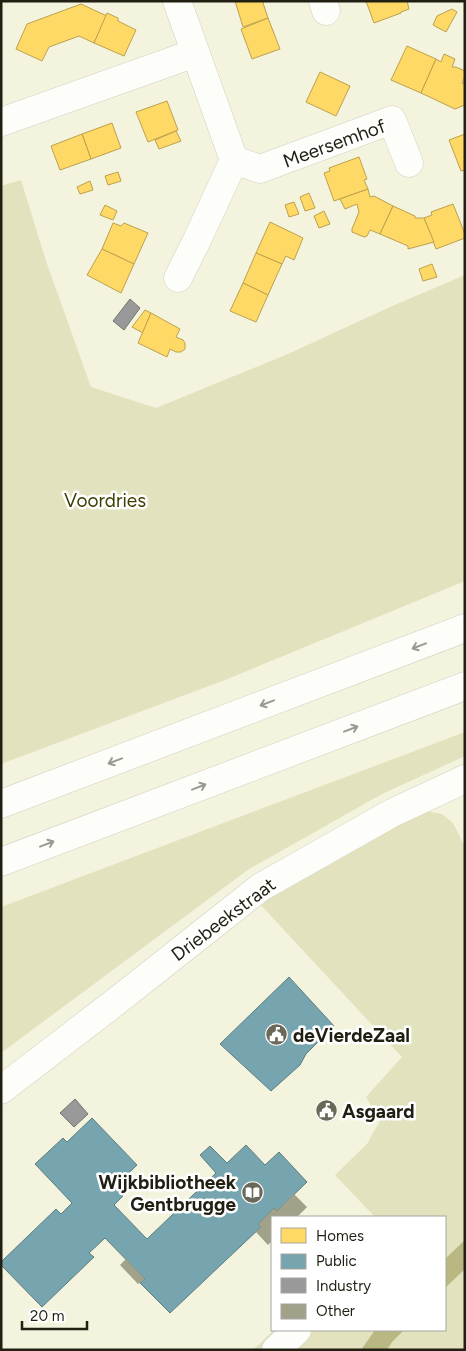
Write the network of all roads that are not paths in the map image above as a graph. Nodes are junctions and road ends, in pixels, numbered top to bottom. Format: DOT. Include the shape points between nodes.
graph roads {
  1 [pos="177,1"];
  2 [pos="195,52"];
  3 [pos="1,122"];
  4 [pos="234,160"];
  5 [pos="409,163"];
  6 [pos="178,278"];
  7 [pos="465,628"];
  8 [pos="465,686"];
  9 [pos="465,779"];
  10 [pos="1,804"];
  11 [pos="1,862"];
  12 [pos="1,1090"];
  13 [pos="296,1331"];
  14 [pos="276,1350"];
  1 -- 2 [label="main road"];
  2 -- 3 [label="main road"];
  2 -- 4 [label="main road"];
  4 -- 5 [label="main road, Meersemhof" via="260,170 392,120"];
  4 -- 6 [label="main road"];
  7 -- 10 [label="main road, one-way"];
  11 -- 8 [label="main road, one-way"];
  9 -- 12 [label="main road, Driebeekstraat" via="392,813 261,887"];
  13 -- 14 [label="main road"];
}
